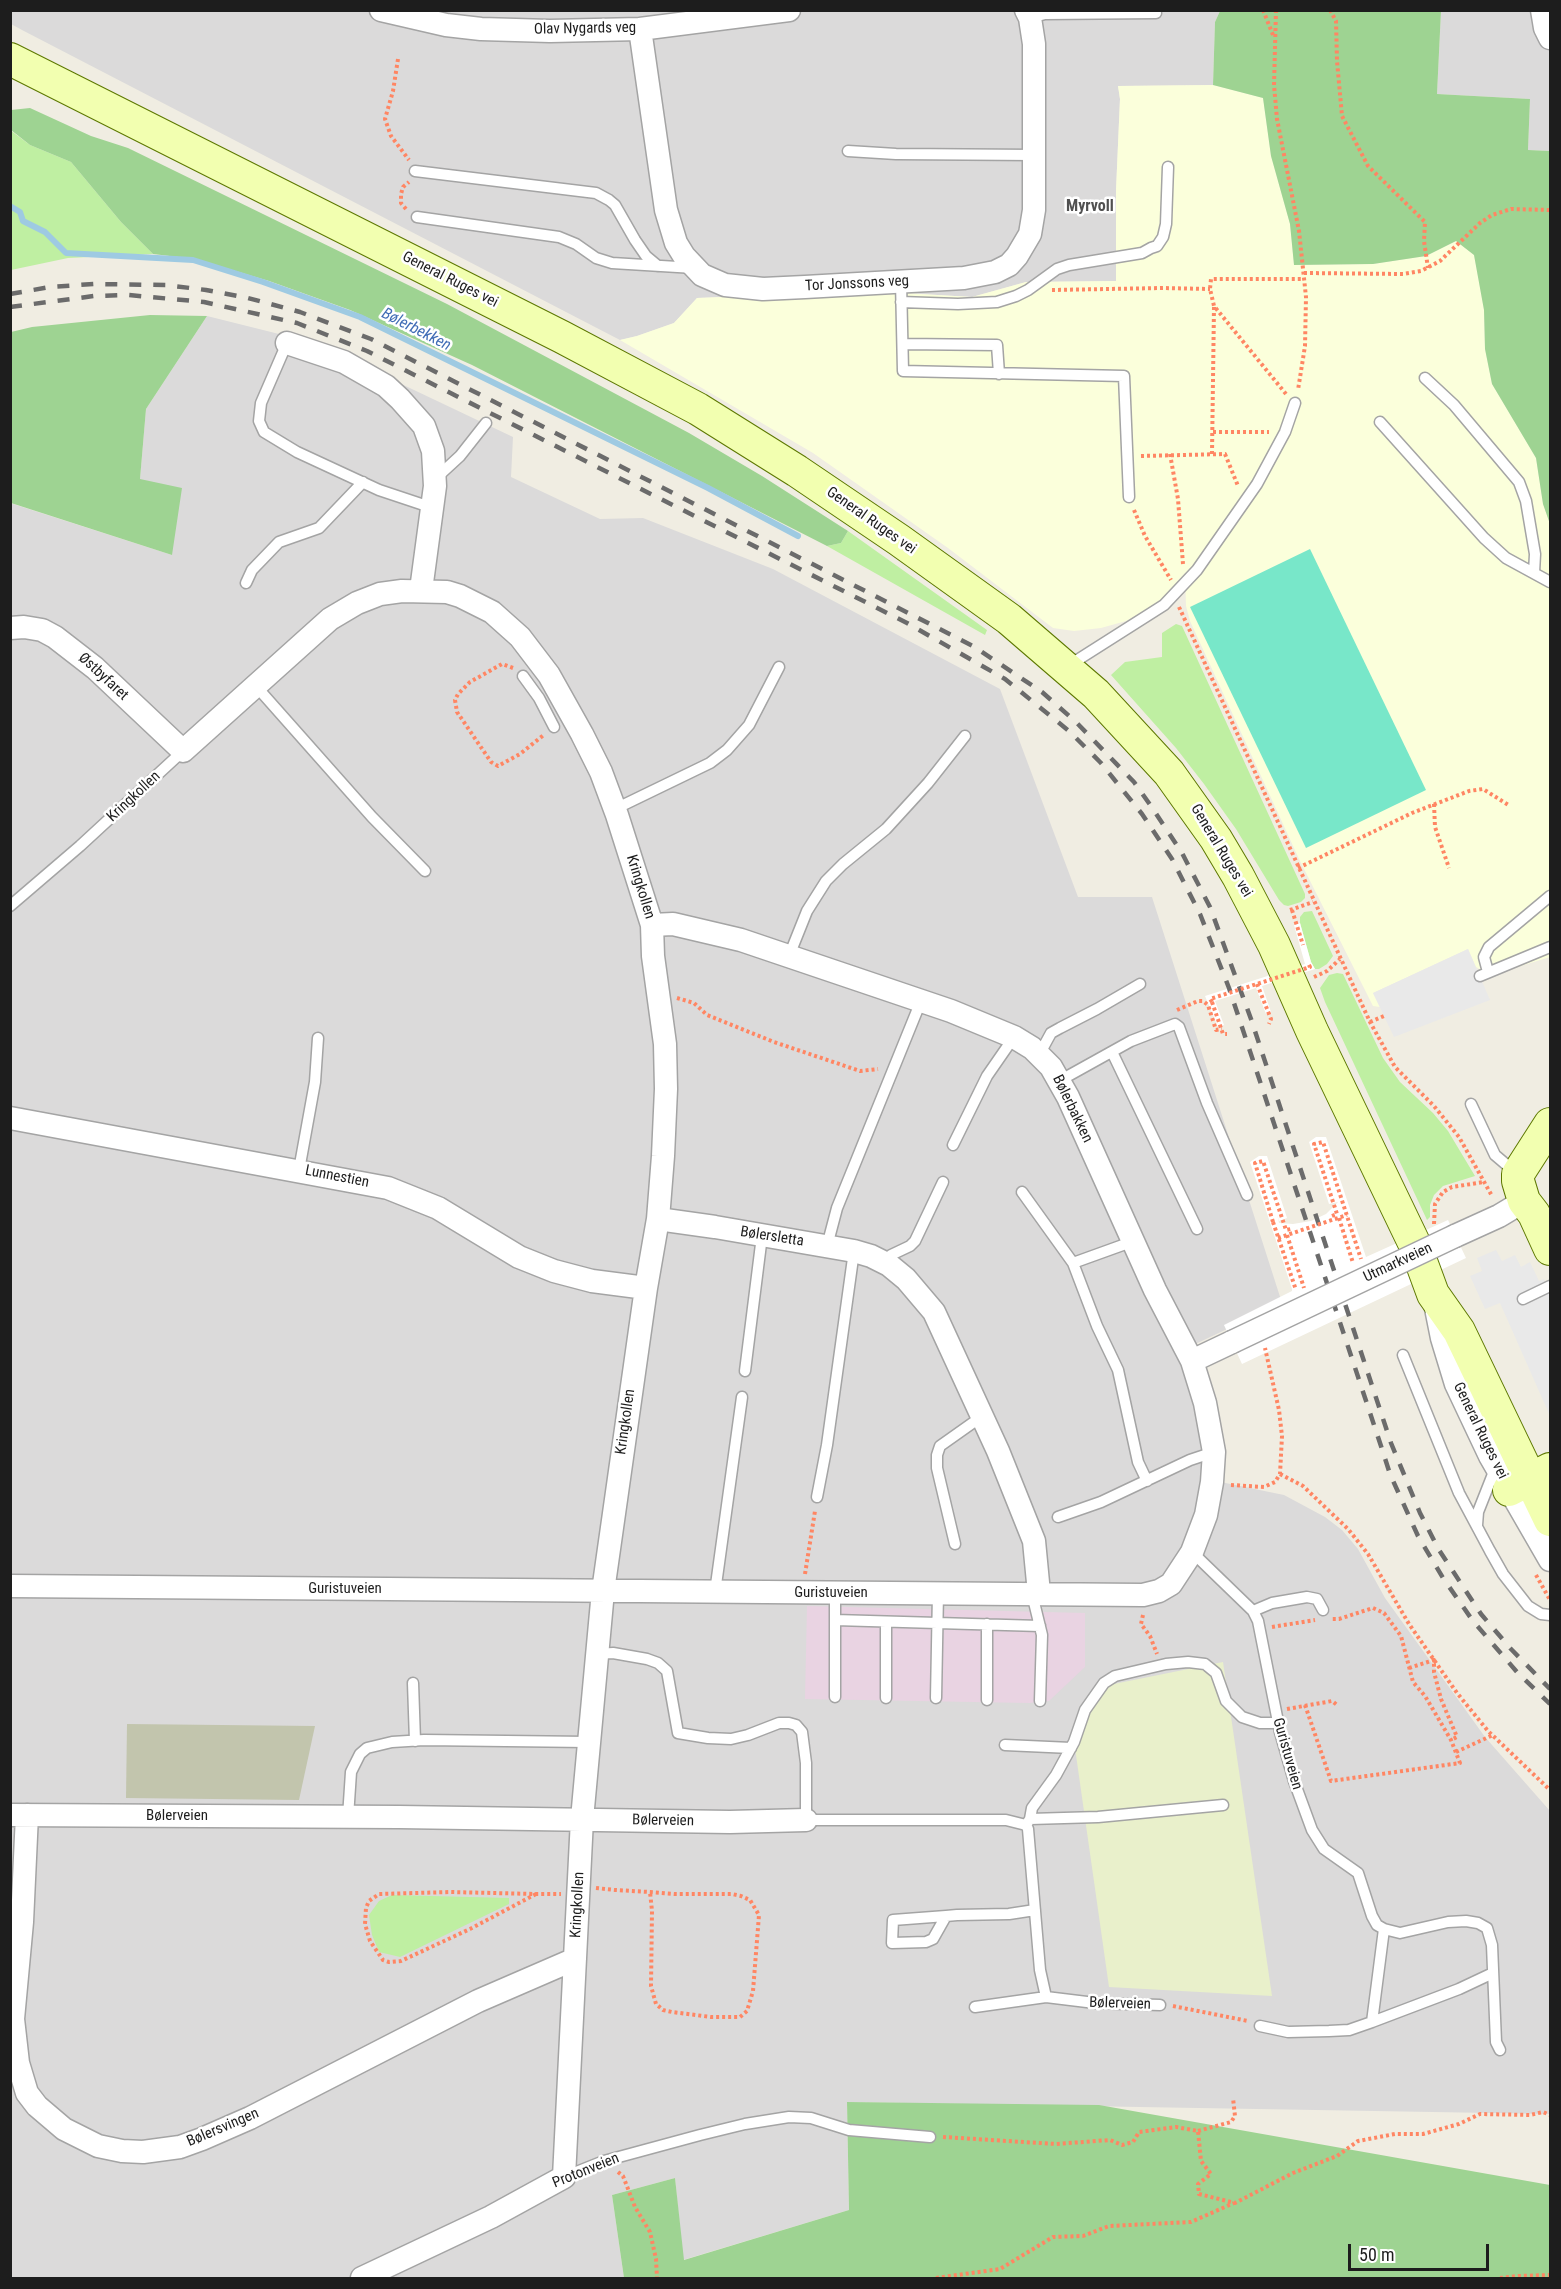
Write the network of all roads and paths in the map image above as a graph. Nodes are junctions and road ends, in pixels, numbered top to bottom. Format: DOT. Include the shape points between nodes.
graph roads {
  1 [pos="381,10"];
  2 [pos="789,10"];
  3 [pos="1263,10"];
  4 [pos="1276,10"];
  5 [pos="1330,10"];
  6 [pos="1542,10"];
  7 [pos="1156,13"];
  8 [pos="1028,14"];
  9 [pos="640,29"];
  10 [pos="1274,38"];
  11 [pos="1551,38"];
  12 [pos="10,59"];
  13 [pos="398,59"];
  14 [pos="848,151"];
  15 [pos="1035,155"];
  16 [pos="1168,167"];
  17 [pos="415,171"];
  18 [pos="1551,210"];
  19 [pos="417,217"];
  20 [pos="658,266"];
  21 [pos="694,268"];
  22 [pos="1428,268"];
  23 [pos="1304,276"];
  24 [pos="1028,290"];
  25 [pos="1210,290"];
  26 [pos="901,292"];
  27 [pos="1214,306"];
  28 [pos="287,342"];
  29 [pos="903,344"];
  30 [pos="999,374"];
  31 [pos="1425,378"];
  32 [pos="1295,403"];
  33 [pos="1380,422"];
  34 [pos="486,423"];
  35 [pos="1213,432"];
  36 [pos="1285,432"];
  37 [pos="1170,454"];
  38 [pos="1212,454"];
  39 [pos="1128,457"];
  40 [pos="435,480"];
  41 [pos="363,482"];
  42 [pos="1129,497"];
  43 [pos="1241,505"];
  44 [pos="433,508"];
  45 [pos="1534,573"];
  46 [pos="1551,582"];
  47 [pos="246,583"];
  48 [pos="422,590"];
  49 [pos="1178,591"];
  50 [pos="10,627"];
  51 [pos="780,667"];
  52 [pos="1067,667"];
  53 [pos="523,676"];
  54 [pos="254,685"];
  55 [pos="547,692"];
  56 [pos="554,727"];
  57 [pos="965,736"];
  58 [pos="183,751"];
  59 [pos="1434,804"];
  60 [pos="1510,806"];
  61 [pos="615,809"];
  62 [pos="1298,868"];
  63 [pos="1449,868"];
  64 [pos="425,871"];
  65 [pos="1551,896"];
  66 [pos="1313,902"];
  67 [pos="10,906"];
  68 [pos="1292,910"];
  69 [pos="1285,912"];
  70 [pos="1297,923"];
  71 [pos="652,925"];
  72 [pos="1551,947"];
  73 [pos="789,956"];
  74 [pos="1340,959"];
  75 [pos="1308,963"];
  76 [pos="1309,979"];
  77 [pos="1140,984"];
  78 [pos="1257,984"];
  79 [pos="659,998"];
  80 [pos="921,1001"];
  81 [pos="1208,1006"];
  82 [pos="1384,1016"];
  83 [pos="1370,1023"];
  84 [pos="1269,1024"];
  85 [pos="1221,1028"];
  86 [pos="1227,1034"];
  87 [pos="1014,1037"];
  88 [pos="318,1038"];
  89 [pos="1112,1052"];
  90 [pos="1039,1055"];
  91 [pos="896,1061"];
  92 [pos="1059,1081"];
  93 [pos="1471,1104"];
  94 [pos="10,1118"];
  95 [pos="1551,1124"];
  96 [pos="953,1145"];
  97 [pos="299,1170"];
  98 [pos="943,1182"];
  99 [pos="1484,1182"];
  100 [pos="1521,1188"];
  101 [pos="1022,1192"];
  102 [pos="1247,1195"];
  103 [pos="1492,1196"];
  104 [pos="1347,1215"];
  105 [pos="1332,1216"];
  106 [pos="1339,1218"];
  107 [pos="658,1219"];
  108 [pos="1433,1228"];
  109 [pos="1197,1229"];
  110 [pos="1291,1229"];
  111 [pos="1287,1235"];
  112 [pos="762,1236"];
  113 [pos="1278,1238"];
  114 [pos="1134,1241"];
  115 [pos="827,1246"];
  116 [pos="1551,1249"];
  117 [pos="854,1251"];
  118 [pos="1351,1258"];
  119 [pos="884,1262"];
  120 [pos="1073,1263"];
  121 [pos="1367,1277"];
  122 [pos="1310,1286"];
  123 [pos="1551,1286"];
  124 [pos="646,1288"];
  125 [pos="1523,1299"];
  126 [pos="1303,1308"];
  127 [pos="1403,1355"];
  128 [pos="1192,1361"];
  129 [pos="1269,1370"];
  130 [pos="744,1371"];
  131 [pos="742,1397"];
  132 [pos="981,1417"];
  133 [pos="1214,1452"];
  134 [pos="1280,1474"];
  135 [pos="1522,1476"];
  136 [pos="1147,1481"];
  137 [pos="1225,1484"];
  138 [pos="817,1497"];
  139 [pos="1058,1517"];
  140 [pos="1551,1520"];
  141 [pos="1477,1525"];
  142 [pos="955,1544"];
  143 [pos="1192,1552"];
  144 [pos="1551,1560"];
  145 [pos="804,1581"];
  146 [pos="10,1587"];
  147 [pos="603,1591"];
  148 [pos="715,1592"];
  149 [pos="835,1593"];
  150 [pos="938,1593"];
  151 [pos="1035,1594"];
  152 [pos="1323,1610"];
  153 [pos="1145,1611"];
  154 [pos="1253,1611"];
  155 [pos="1551,1616"];
  156 [pos="836,1620"];
  157 [pos="886,1622"];
  158 [pos="937,1623"];
  159 [pos="987,1624"];
  160 [pos="1040,1626"];
  161 [pos="1260,1630"];
  162 [pos="597,1654"];
  163 [pos="1434,1660"];
  164 [pos="1150,1667"];
  165 [pos="1409,1668"];
  166 [pos="413,1683"];
  167 [pos="835,1697"];
  168 [pos="886,1698"];
  169 [pos="936,1698"];
  170 [pos="987,1700"];
  171 [pos="1040,1701"];
  172 [pos="1337,1705"];
  173 [pos="1305,1706"];
  174 [pos="1276,1717"];
  175 [pos="1493,1736"];
  176 [pos="1451,1740"];
  177 [pos="415,1741"];
  178 [pos="588,1742"];
  179 [pos="1005,1745"];
  180 [pos="1071,1748"];
  181 [pos="1456,1752"];
  182 [pos="1551,1790"];
  183 [pos="1223,1805"];
  184 [pos="19,1815"];
  185 [pos="348,1816"];
  186 [pos="582,1819"];
  187 [pos="806,1820"];
  188 [pos="1028,1822"];
  189 [pos="579,1887"];
  190 [pos="650,1892"];
  191 [pos="536,1894"];
  192 [pos="1035,1910"];
  193 [pos="946,1916"];
  194 [pos="1384,1929"];
  195 [pos="575,1959"];
  196 [pos="1493,1973"];
  197 [pos="1046,1997"];
  198 [pos="1160,2005"];
  199 [pos="975,2007"];
  200 [pos="1372,2022"];
  201 [pos="1260,2026"];
  202 [pos="1500,2050"];
  203 [pos="1233,2098"];
  204 [pos="1551,2115"];
  205 [pos="1198,2131"];
  206 [pos="930,2137"];
  207 [pos="604,2161"];
  208 [pos="564,2177"];
  209 [pos="1235,2203"];
  210 [pos="1551,2275"];
  211 [pos="362,2278"];
  212 [pos="657,2278"];
  213 [pos="936,2278"];
  214 [pos="1500,2278"];
  1 -- 9 [label="street, Olav Nygards veg" via="481,29"];
  2 -- 9 [label="street, Olav Nygards veg"];
  3 -- 10 [label="path"];
  4 -- 10 [label="path"];
  5 -- 22 [label="path" via="1336,21 1342,116 1368,166 1425,222"];
  6 -- 11 [label="street"];
  7 -- 8 [label="lane"];
  8 -- 15 [label="street, Tor Jonssons veg" via="1034,44"];
  9 -- 21 [label="street, Tor Jonssons veg" via="666,210 676,243"];
  10 -- 23 [label="path" via="1276,119"];
  12 -- 52 [label="main road, General Ruges vei" via="689,404 899,540 1009,619"];
  13 -- 17 [label="path" via="386,126"];
  14 -- 15 [label="lane"];
  15 -- 26 [label="street, Tor Jonssons veg" via="1034,210 1029,234 1009,265 995,272"];
  16 -- 24 [label="lane" via="1166,224 1157,246 1142,253 1057,269"];
  17 -- 19 [label="path" via="413,179 403,187 401,203"];
  17 -- 20 [label="lane" via="596,193 615,205 646,256"];
  18 -- 22 [label="path" via="1511,209 1491,215"];
  19 -- 20 [label="lane" via="559,237 612,263"];
  20 -- 21 [label="lane"];
  21 -- 26 [label="street, Tor Jonssons veg" via="718,283 748,288"];
  22 -- 23 [label="path" via="1403,274"];
  23 -- 25 [label="path" via="1211,279"];
  23 -- 32 [label="path" via="1305,346"];
  24 -- 25 [label="path"];
  24 -- 26 [label="lane" via="985,304"];
  25 -- 27 [label="path"];
  26 -- 29 [label="lane"];
  27 -- 32 [label="path"];
  27 -- 35 [label="path"];
  28 -- 40 [label="street" via="344,362 386,386 400,399 424,426 433,451"];
  28 -- 41 [label="lane" via="261,403 259,420 264,432"];
  29 -- 30 [label="lane" via="903,371"];
  29 -- 30 [label="lane" via="997,345"];
  30 -- 39 [label="lane" via="1124,376"];
  31 -- 45 [label="lane" via="1454,405 1519,482 1535,554"];
  32 -- 36 [label="lane"];
  33 -- 45 [label="lane" via="1484,538 1506,558"];
  34 -- 40 [label="lane"];
  35 -- 36 [label="path"];
  35 -- 38 [label="path"];
  36 -- 43 [label="lane"];
  37 -- 38 [label="path"];
  37 -- 39 [label="path"];
  37 -- 49 [label="path" via="1180,525"];
  38 -- 43 [label="path" via="1225,454 1230,462"];
  39 -- 42 [label="lane"];
  40 -- 44 [label="street"];
  41 -- 44 [label="lane"];
  41 -- 47 [label="lane" via="318,528 279,542 252,570"];
  42 -- 49 [label="path" via="1145,536"];
  43 -- 49 [label="lane" via="1203,562"];
  44 -- 48 [label="street"];
  45 -- 46 [label="lane"];
  48 -- 54 [label="street, Kringkollen" via="380,594 357,603 330,619"];
  48 -- 55 [label="street, Kringkollen" via="460,596 492,612 520,638"];
  49 -- 52 [label="lane" via="1152,613"];
  49 -- 62 [label="path"];
  50 -- 58 [label="street, Østbyfaret" via="42,630 55,637 96,668"];
  51 -- 61 [label="lane" via="749,725 727,750 710,763"];
  52 -- 135 [label="main road, General Ruges vei" via="1169,773 1238,876 1415,1245 1433,1294 1459,1330"];
  53 -- 55 [label="lane"];
  53 -- 56 [label="path" via="502,663 477,677 458,694 454,705 491,762 498,766"];
  54 -- 58 [label="street, Kringkollen"];
  54 -- 64 [label="lane"];
  55 -- 56 [label="lane"];
  55 -- 61 [label="street, Kringkollen" via="592,753"];
  57 -- 73 [label="lane" via="886,829 826,881 807,911"];
  58 -- 67 [label="lane, Kringkollen"];
  59 -- 60 [label="path" via="1483,789"];
  59 -- 62 [label="path"];
  59 -- 63 [label="path" via="1435,827"];
  61 -- 71 [label="street, Kringkollen"];
  62 -- 66 [label="path"];
  65 -- 72 [label="lane" via="1489,947 1484,957 1484,974"];
  66 -- 68 [label="path"];
  66 -- 74 [label="path"];
  68 -- 69 [label="path"];
  68 -- 70 [label="path"];
  71 -- 73 [label="street, Bølerbakken" via="673,924"];
  71 -- 79 [label="street, Kringkollen"];
  73 -- 80 [label="street, Bølerbakken"];
  74 -- 76 [label="path"];
  74 -- 83 [label="path"];
  75 -- 78 [label="path, bridge" via="1310,967"];
  77 -- 90 [label="lane" via="1060,1028"];
  78 -- 84 [label="path" via="1271,1019"];
  78 -- 85 [label="path, bridge" via="1210,999"];
  79 -- 91 [label="path" via="688,1000 707,1015 748,1033 860,1071"];
  79 -- 107 [label="street, Kringkollen" via="666,1089"];
  80 -- 87 [label="street, Bølerbakken"];
  80 -- 91 [label="lane"];
  81 -- 85 [label="path" via="1216,1030"];
  82 -- 83 [label="path"];
  83 -- 99 [label="path" via="1395,1067 1451,1126"];
  85 -- 86 [label="path"];
  87 -- 90 [label="street, Bølerbakken"];
  87 -- 96 [label="lane" via="987,1076"];
  88 -- 97 [label="lane" via="315,1082"];
  89 -- 92 [label="lane"];
  89 -- 102 [label="lane" via="1175,1024 1179,1027"];
  89 -- 109 [label="lane"];
  90 -- 92 [label="street, Bølerbakken"];
  91 -- 115 [label="lane" via="837,1208"];
  92 -- 114 [label="street, Bølerbakken"];
  93 -- 100 [label="lane" via="1495,1155"];
  94 -- 97 [label="street, Lunnestien"];
  95 -- 100 [label="main road, Utmarkveien"];
  97 -- 124 [label="street, Lunnestien" via="401,1193 438,1208 519,1257 554,1271"];
  98 -- 119 [label="lane" via="915,1241"];
  99 -- 103 [label="path"];
  99 -- 108 [label="path" via="1443,1192 1435,1204"];
  100 -- 116 [label="main road"];
  100 -- 121 [label="street, Utmarkveien, bridge" via="1499,1216"];
  101 -- 120 [label="lane"];
  104 -- 105 [label="path" via="1323,1142 1314,1144 1334,1202 1337,1214"];
  104 -- 106 [label="path, bridge"];
  104 -- 121 [label="path"];
  106 -- 111 [label="path, bridge"];
  106 -- 118 [label="path, bridge"];
  107 -- 112 [label="street, Bølersletta"];
  107 -- 124 [label="street, Kringkollen"];
  110 -- 113 [label="path, bridge" via="1286,1230 1263,1161 1255,1163"];
  111 -- 113 [label="path, bridge"];
  111 -- 122 [label="path, bridge" via="1303,1288"];
  112 -- 115 [label="street, Bølersletta"];
  112 -- 130 [label="lane"];
  113 -- 126 [label="path, bridge"];
  114 -- 120 [label="lane"];
  114 -- 128 [label="street, Bølerbakken"];
  115 -- 117 [label="street, Bølersletta"];
  117 -- 119 [label="street, Bølersletta"];
  117 -- 138 [label="lane"];
  119 -- 132 [label="street, Bølersletta" via="906,1279 934,1312"];
  120 -- 136 [label="lane" via="1118,1370 1138,1462"];
  121 -- 126 [label="street, Utmarkveien, bridge"];
  123 -- 125 [label="lane"];
  124 -- 147 [label="street, Kringkollen"];
  126 -- 128 [label="street, Utmarkveien, bridge"];
  127 -- 141 [label="lane" via="1455,1482"];
  128 -- 133 [label="street, Bølerbakken"];
  129 -- 134 [label="path" via="1282,1436"];
  131 -- 148 [label="lane"];
  132 -- 142 [label="lane" via="940,1446 937,1455"];
  132 -- 151 [label="street, Bølersletta" via="1034,1541"];
  133 -- 136 [label="lane"];
  133 -- 143 [label="street, Bølerbakken" via="1206,1515"];
  134 -- 137 [label="path" via="1275,1482 1264,1486"];
  134 -- 163 [label="path" via="1304,1486 1348,1529"];
  135 -- 140 [label="main road, General Ruges vei"];
  135 -- 141 [label="lane" via="1478,1512"];
  135 -- 144 [label="street, General Ruges vei"];
  136 -- 139 [label="lane"];
  138 -- 145 [label="path"];
  141 -- 155 [label="lane" via="1503,1574 1528,1606"];
  143 -- 151 [label="street, Guristuveien" via="1171,1584 1159,1592"];
  143 -- 154 [label="lane, Guristuveien"];
  146 -- 147 [label="street, Guristuveien"];
  147 -- 148 [label="street, Guristuveien"];
  147 -- 162 [label="street, Kringkollen"];
  148 -- 149 [label="street, Guristuveien"];
  149 -- 150 [label="street, Guristuveien"];
  149 -- 156 [label="lane"];
  150 -- 151 [label="street, Guristuveien"];
  150 -- 158 [label="lane"];
  151 -- 160 [label="lane"];
  152 -- 154 [label="lane" via="1317,1599 1307,1597"];
  153 -- 164 [label="path" via="1141,1624 1158,1653"];
  154 -- 161 [label="lane, Guristuveien"];
  156 -- 157 [label="lane"];
  156 -- 167 [label="lane"];
  157 -- 158 [label="lane"];
  157 -- 168 [label="lane"];
  158 -- 159 [label="lane"];
  158 -- 169 [label="lane"];
  159 -- 160 [label="lane"];
  159 -- 170 [label="lane"];
  160 -- 171 [label="lane"];
  161 -- 165 [label="path" via="1324,1618 1339,1620 1373,1608 1384,1613 1401,1636"];
  161 -- 174 [label="lane, Guristuveien"];
  162 -- 178 [label="street, Kringkollen"];
  162 -- 187 [label="lane" via="647,1659 667,1671 678,1733 731,1739 779,1724 796,1725 802,1732 806,1763"];
  163 -- 165 [label="path"];
  163 -- 175 [label="path"];
  163 -- 176 [label="path" via="1441,1699 1457,1737"];
  164 -- 174 [label="lane" via="1205,1664 1216,1673 1226,1701 1242,1717 1260,1723"];
  164 -- 180 [label="lane" via="1104,1683 1085,1710"];
  165 -- 176 [label="path" via="1413,1683"];
  166 -- 177 [label="lane"];
  172 -- 173 [label="path" via="1332,1701"];
  173 -- 174 [label="path"];
  173 -- 181 [label="path" via="1331,1781 1460,1763"];
  174 -- 194 [label="lane, Guristuveien" via="1317,1842 1358,1873 1372,1916"];
  175 -- 181 [label="path"];
  175 -- 182 [label="path"];
  176 -- 181 [label="path"];
  177 -- 178 [label="lane"];
  177 -- 185 [label="lane" via="392,1742 367,1748 360,1754 351,1772"];
  178 -- 186 [label="street, Kringkollen"];
  179 -- 180 [label="lane"];
  180 -- 188 [label="lane" via="1032,1808"];
  183 -- 188 [label="lane, Bølerveien"];
  184 -- 185 [label="street, Bølerveien"];
  184 -- 195 [label="street, Bølersvingen" via="22,1922 13,2019 18,2063 27,2093 37,2106 64,2129 98,2146 143,2152 180,2147 202,2139 478,2001"];
  185 -- 186 [label="street, Bølerveien"];
  186 -- 187 [label="street, Bølerveien"];
  186 -- 189 [label="street, Kringkollen"];
  187 -- 188 [label="lane, Bølerveien"];
  188 -- 192 [label="lane"];
  189 -- 190 [label="path"];
  189 -- 195 [label="street, Kringkollen"];
  190 -- 190 [label="path" via="732,1894 750,1900 759,1915 753,1991 747,2011 740,2017 672,2013 656,2004 651,1986"];
  191 -- 191 [label="path" via="400,1961 383,1960 370,1941 365,1924 369,1901 379,1894"];
  192 -- 193 [label="lane"];
  192 -- 197 [label="lane"];
  193 -- 193 [label="lane" via="893,1920 892,1943 933,1939"];
  194 -- 196 [label="lane" via="1400,1933 1448,1922 1478,1923 1490,1935"];
  194 -- 200 [label="lane"];
  195 -- 208 [label="street, Kringkollen"];
  196 -- 200 [label="lane"];
  196 -- 202 [label="lane" via="1496,2042"];
  197 -- 198 [label="lane, Bølerveien" via="1095,2004"];
  197 -- 199 [label="lane, Bølerveien"];
  198 -- 201 [label="path" via="1186,2007"];
  200 -- 201 [label="lane" via="1349,2030 1329,2031 1288,2032"];
  203 -- 205 [label="path" via="1235,2116 1231,2122"];
  204 -- 209 [label="path" via="1480,2114 1423,2134 1358,2141 1337,2156"];
  205 -- 206 [label="path" via="1176,2127 1139,2132 1133,2142 1122,2145 1110,2139 1056,2144"];
  205 -- 209 [label="path" via="1201,2161 1211,2174 1198,2184 1199,2194"];
  206 -- 207 [label="lane, Protonveien" via="849,2130 811,2118 789,2118 745,2124"];
  207 -- 208 [label="lane, Protonveien"];
  207 -- 212 [label="path" via="623,2176 650,2232"];
  208 -- 211 [label="street, Protonveien" via="491,2217"];
  209 -- 213 [label="path" via="1191,2222 1108,2226 1083,2236 1053,2237 1000,2269"];
  210 -- 214 [label="path"];
}
